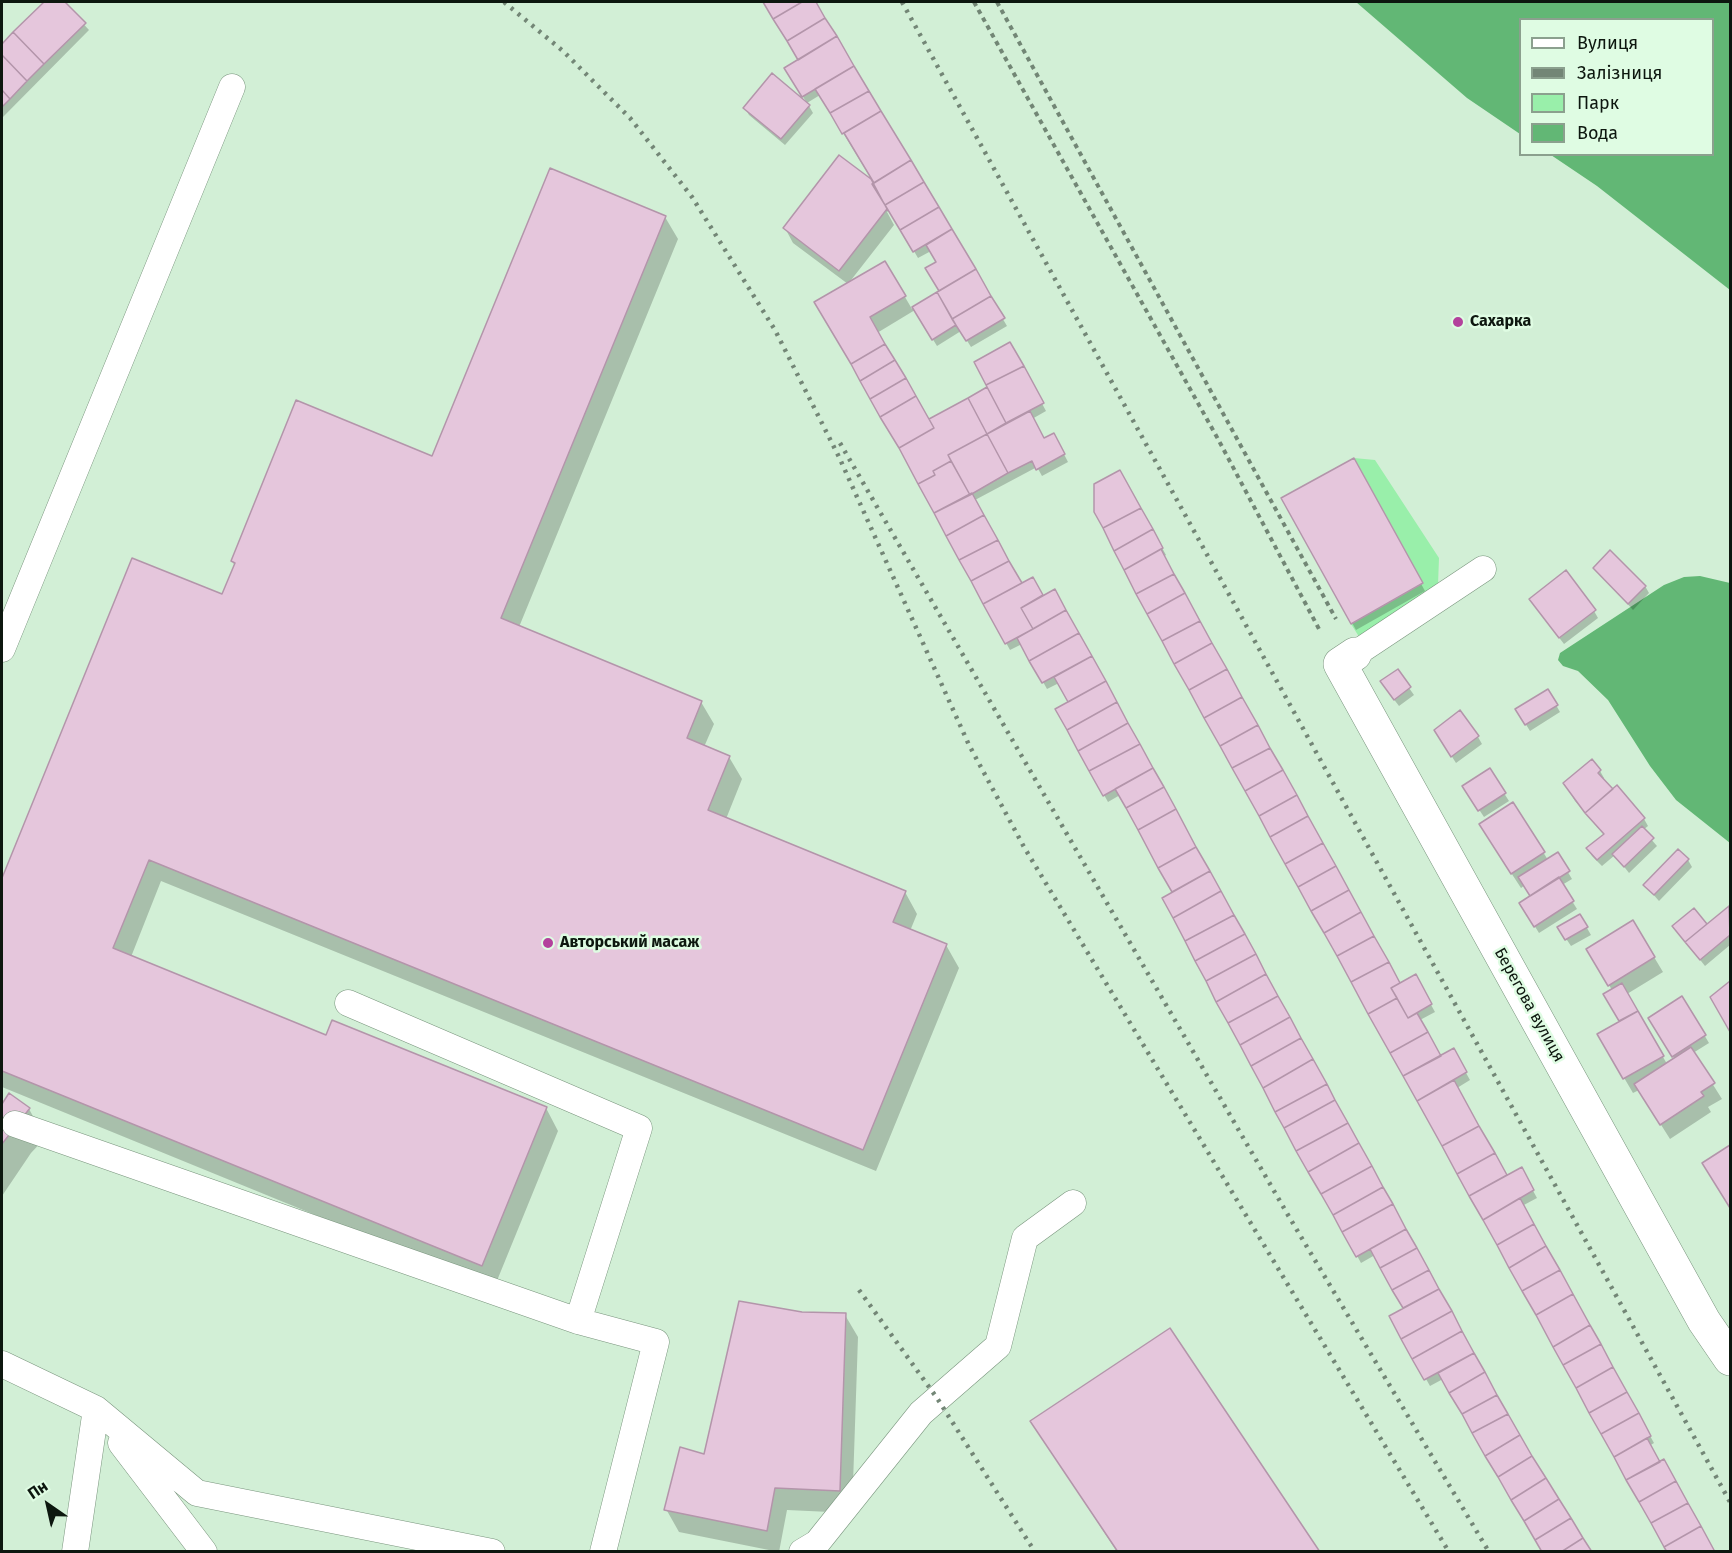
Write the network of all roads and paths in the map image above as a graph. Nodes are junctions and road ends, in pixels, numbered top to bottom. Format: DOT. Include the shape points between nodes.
graph roads {
  1 [pos="974,2"];
  2 [pos="997,2"];
  3 [pos="232,87"];
  4 [pos="1483,569"];
  5 [pos="2,649"];
  6 [pos="1347,659"];
  7 [pos="348,1003"];
  8 [pos="15,1124"];
  9 [pos="1073,1203"];
  10 [pos="578,1321"];
  11 [pos="1731,1359"];
  12 [pos="2,1364"];
  13 [pos="96,1409"];
  14 [pos="75,1551"];
  15 [pos="204,1551"];
  16 [pos="492,1551"];
  17 [pos="603,1551"];
  18 [pos="802,1551"];
  1 -- 6 [label="path" via="1218,439 1324,639"];
  2 -- 6 [label="path" via="1284,519"];
  3 -- 5 [label="lane"];
  4 -- 6 [label="lane"];
  6 -- 11 [label="street, Берегова вулиця" via="1678,1274"];
  7 -- 10 [label="lane" via="639,1128"];
  8 -- 10 [label="lane"];
  9 -- 18 [label="lane" via="1025,1238 998,1346 921,1413 817,1543"];
  10 -- 17 [label="lane" via="656,1342"];
  12 -- 13 [label="lane"];
  13 -- 14 [label="lane"];
  13 -- 15 [label="lane"];
  13 -- 16 [label="lane" via="197,1493"];
}
